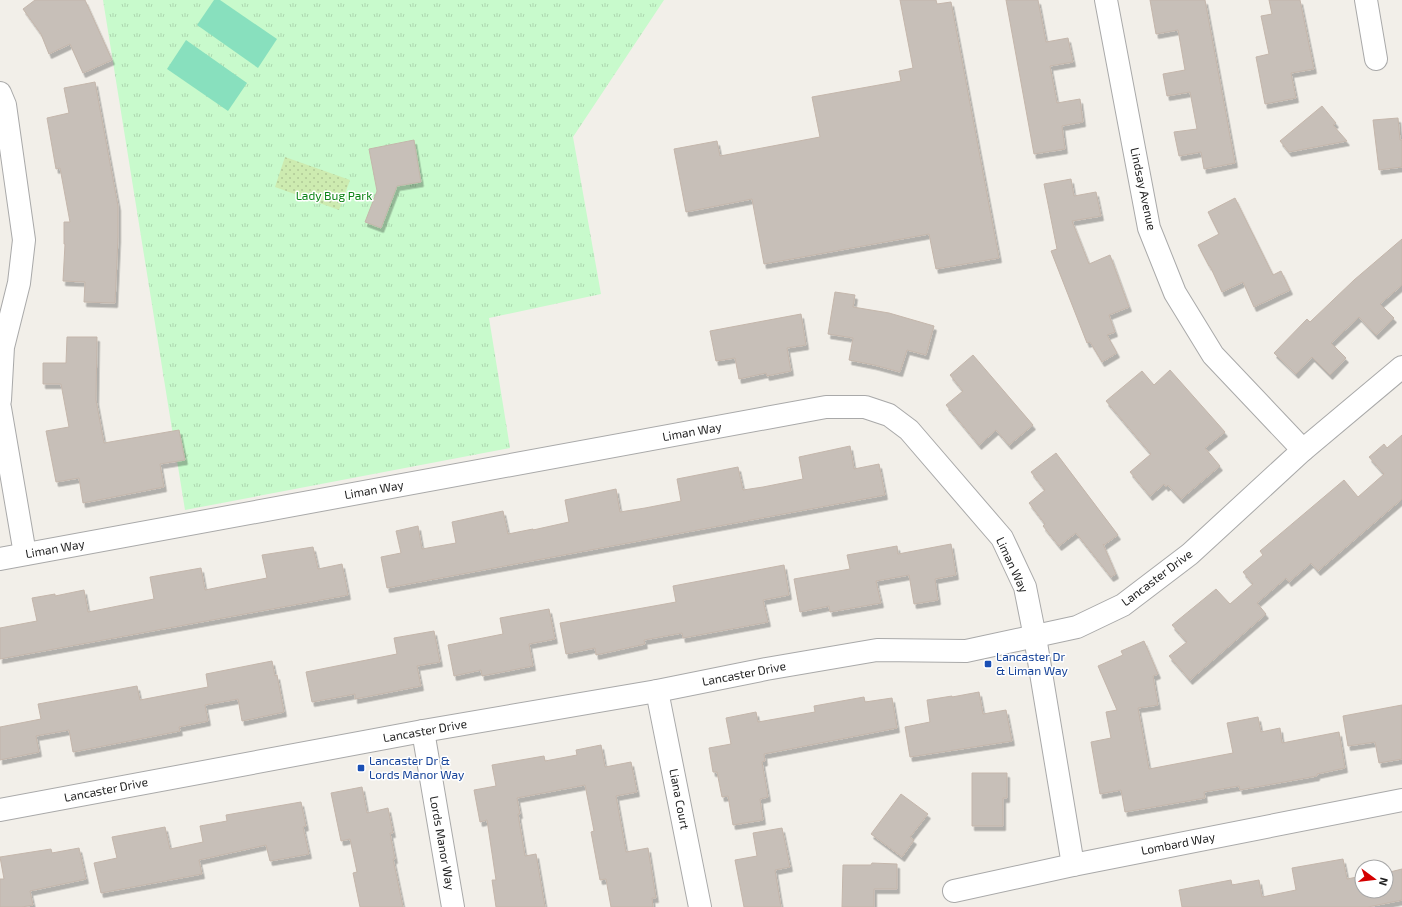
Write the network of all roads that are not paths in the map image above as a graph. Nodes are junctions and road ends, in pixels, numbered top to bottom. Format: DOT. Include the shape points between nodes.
graph roads {
  1 [pos="1106,0"];
  2 [pos="1366,0"];
  3 [pos="1376,59"];
  4 [pos="0,93"];
  5 [pos="1402,367"];
  6 [pos="0,400"];
  7 [pos="0,408"];
  8 [pos="1303,450"];
  9 [pos="25,554"];
  10 [pos="0,559"];
  11 [pos="1035,637"];
  12 [pos="658,690"];
  13 [pos="423,731"];
  14 [pos="1402,800"];
  15 [pos="0,810"];
  16 [pos="1073,865"];
  17 [pos="954,891"];
  18 [pos="453,907"];
  19 [pos="700,907"];
  1 -- 8 [label="street, Lindsay Avenue" via="1149,228 1175,293 1213,355"];
  2 -- 3 [label="street"];
  4 -- 6 [label="street" via="5,105 24,240 19,283 3,347"];
  5 -- 8 [label="street, Lancaster Drive"];
  7 -- 9 [label="street"];
  8 -- 11 [label="street, Lancaster Drive" via="1190,554 1122,605 1077,627"];
  9 -- 10 [label="street, Liman Way"];
  9 -- 11 [label="street, Liman Way" via="826,407 865,407 889,415 909,430 1002,538 1025,588"];
  11 -- 12 [label="street, Lancaster Drive" via="966,651 877,650"];
  11 -- 16 [label="street, Liman Way"];
  12 -- 13 [label="street, Lancaster Drive"];
  12 -- 19 [label="street, Liana Court"];
  13 -- 15 [label="street, Lancaster Drive"];
  13 -- 18 [label="street, Lords Manor Way"];
  14 -- 16 [label="street, Lombard Way"];
  16 -- 17 [label="street, Lombard Way"];
}
